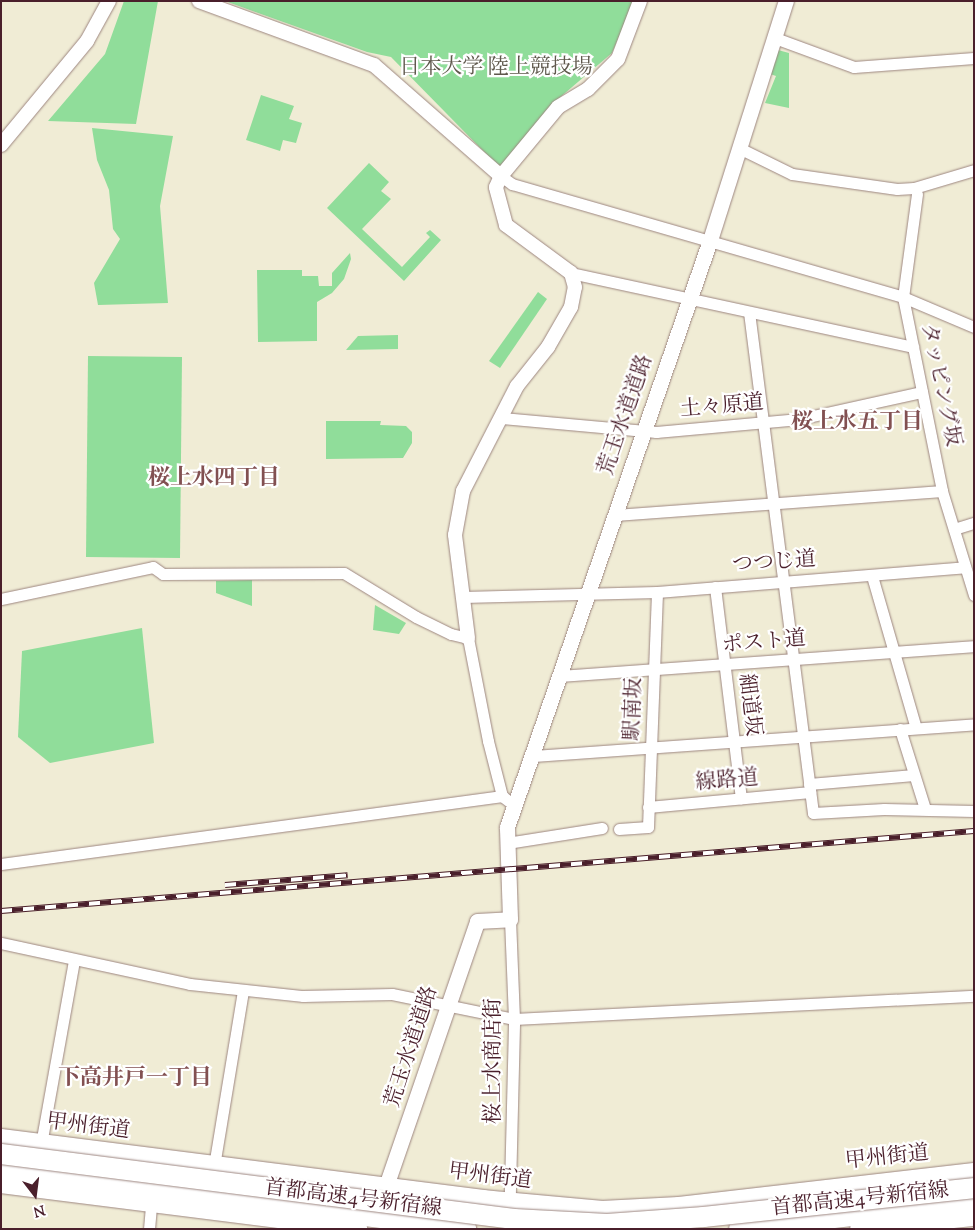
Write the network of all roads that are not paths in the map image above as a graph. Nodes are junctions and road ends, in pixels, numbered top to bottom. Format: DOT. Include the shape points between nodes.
graph roads {
  1 [pos="109,1"];
  2 [pos="199,1"];
  3 [pos="640,1"];
  4 [pos="786,1"];
  5 [pos="775,38"];
  6 [pos="974,58"];
  7 [pos="1,145"];
  8 [pos="739,148"];
  9 [pos="974,170"];
  10 [pos="501,176"];
  11 [pos="917,194"];
  12 [pos="710,240"];
  13 [pos="570,273"];
  14 [pos="903,297"];
  15 [pos="688,298"];
  16 [pos="749,312"];
  17 [pos="974,327"];
  18 [pos="913,347"];
  19 [pos="922,392"];
  20 [pos="502,418"];
  21 [pos="764,422"];
  22 [pos="643,428"];
  23 [pos="942,491"];
  24 [pos="774,503"];
  25 [pos="615,515"];
  26 [pos="974,523"];
  27 [pos="954,529"];
  28 [pos="965,567"];
  29 [pos="872,576"];
  30 [pos="784,581"];
  31 [pos="715,587"];
  32 [pos="973,587"];
  33 [pos="657,592"];
  34 [pos="463,596"];
  35 [pos="585,596"];
  36 [pos="1,599"];
  37 [pos="468,638"];
  38 [pos="974,646"];
  39 [pos="893,651"];
  40 [pos="794,659"];
  41 [pos="725,664"];
  42 [pos="654,671"];
  43 [pos="558,676"];
  44 [pos="974,724"];
  45 [pos="916,728"];
  46 [pos="900,729"];
  47 [pos="802,736"];
  48 [pos="735,743"];
  49 [pos="652,748"];
  50 [pos="532,756"];
  51 [pos="914,775"];
  52 [pos="810,788"];
  53 [pos="741,798"];
  54 [pos="508,800"];
  55 [pos="648,807"];
  56 [pos="925,809"];
  57 [pos="974,811"];
  58 [pos="602,828"];
  59 [pos="619,829"];
  60 [pos="507,842"];
  61 [pos="1,864"];
  62 [pos="510,919"];
  63 [pos="1,943"];
  64 [pos="74,960"];
  65 [pos="243,990"];
  66 [pos="974,996"];
  67 [pos="448,1004"];
  68 [pos="514,1019"];
  69 [pos="1,1138"];
  70 [pos="41,1144"];
  71 [pos="1,1154"];
  72 [pos="214,1166"];
  73 [pos="1,1170"];
  74 [pos="974,1172"];
  75 [pos="1,1184"];
  76 [pos="386,1186"];
  77 [pos="974,1188"];
  78 [pos="483,1200"];
  79 [pos="511,1202"];
  80 [pos="974,1202"];
  81 [pos="150,1204"];
  82 [pos="545,1207"];
  83 [pos="974,1217"];
  84 [pos="889,1227"];
  85 [pos="149,1229"];
  86 [pos="358,1229"];
  87 [pos="466,1229"];
  88 [pos="480,1229"];
  89 [pos="509,1229"];
  90 [pos="544,1229"];
  91 [pos="740,1229"];
  92 [pos="859,1229"];
  1 -- 7 [label="street" via="87,41"];
  2 -- 10 [label="street" via="374,65"];
  3 -- 10 [label="street" via="618,60 588,90 558,107"];
  4 -- 5 [label="main road, 荒玉水道道路"];
  5 -- 6 [label="street" via="854,67"];
  5 -- 8 [label="main road, 荒玉水道道路"];
  8 -- 9 [label="street" via="792,174 897,189 914,188"];
  8 -- 12 [label="main road, 荒玉水道道路"];
  10 -- 12 [label="street" via="512,184"];
  10 -- 13 [label="street" via="496,187 497,197 506,225"];
  11 -- 14 [label="street, タッピング坂"];
  12 -- 14 [label="street"];
  12 -- 15 [label="main road, 荒玉水道道路"];
  13 -- 15 [label="street"];
  13 -- 20 [label="street" via="575,287 571,307 548,347 516,386"];
  14 -- 17 [label="street"];
  14 -- 18 [label="street, タッピング坂"];
  15 -- 16 [label="street"];
  15 -- 22 [label="main road, 荒玉水道道路"];
  16 -- 18 [label="street"];
  16 -- 21 [label="street"];
  18 -- 19 [label="street, タッピング坂"];
  19 -- 21 [label="street, 土々原道"];
  19 -- 23 [label="street, タッピング坂"];
  20 -- 22 [label="street, 土々原道"];
  20 -- 34 [label="street" via="470,476 458,514 456,542"];
  21 -- 22 [label="street, 土々原道" via="656,432"];
  21 -- 24 [label="street"];
  22 -- 25 [label="main road, 荒玉水道道路"];
  23 -- 24 [label="street"];
  23 -- 27 [label="street, タッピング坂"];
  24 -- 25 [label="street"];
  24 -- 30 [label="street"];
  25 -- 35 [label="main road, 荒玉水道道路"];
  26 -- 27 [label="street"];
  27 -- 28 [label="street, タッピング坂"];
  28 -- 29 [label="street, つつじ道"];
  28 -- 32 [label="street, タッピング坂"];
  29 -- 30 [label="street, つつじ道"];
  29 -- 39 [label="street"];
  30 -- 31 [label="street, つつじ道"];
  30 -- 40 [label="street"];
  31 -- 33 [label="street, つつじ道"];
  31 -- 41 [label="street, 細道坂"];
  33 -- 35 [label="street, つつじ道"];
  33 -- 42 [label="street, 駅南坂"];
  34 -- 35 [label="street, つつじ道"];
  34 -- 37 [label="street"];
  35 -- 43 [label="main road, 荒玉水道道路"];
  36 -- 37 [label="street" via="153,567 163,574 344,573 416,616 452,634"];
  37 -- 54 [label="street" via="488,741"];
  38 -- 39 [label="street, ポスト道"];
  39 -- 40 [label="street, ポスト道"];
  39 -- 45 [label="street"];
  40 -- 41 [label="street, ポスト道"];
  40 -- 47 [label="street"];
  41 -- 42 [label="street, ポスト道"];
  41 -- 48 [label="street, 細道坂"];
  42 -- 43 [label="street, ポスト道"];
  42 -- 49 [label="street, 駅南坂"];
  43 -- 50 [label="main road, 荒玉水道道路"];
  44 -- 45 [label="street"];
  45 -- 46 [label="street"];
  46 -- 47 [label="street"];
  46 -- 51 [label="street"];
  47 -- 48 [label="street"];
  47 -- 52 [label="street"];
  48 -- 49 [label="street"];
  48 -- 53 [label="street, 細道坂"];
  49 -- 50 [label="street"];
  49 -- 55 [label="street, 駅南坂"];
  50 -- 54 [label="main road, 荒玉水道道路"];
  51 -- 52 [label="street, 線路道"];
  51 -- 56 [label="street"];
  52 -- 53 [label="street, 線路道"];
  52 -- 56 [label="street" via="813,813"];
  53 -- 55 [label="street, 線路道"];
  54 -- 60 [label="main road, 荒玉水道道路"];
  54 -- 61 [label="street"];
  55 -- 59 [label="street, 駅南坂" via="648,827"];
  56 -- 57 [label="street"];
  58 -- 60 [label="street"];
  60 -- 62 [label="main road, 荒玉水道道路"];
  62 -- 67 [label="main road, 荒玉水道道路" via="477,921"];
  62 -- 68 [label="street, 桜上水商店街"];
  63 -- 64 [label="street"];
  64 -- 65 [label="street" via="190,984"];
  64 -- 70 [label="street"];
  65 -- 67 [label="street" via="303,996 392,994"];
  65 -- 72 [label="street"];
  66 -- 68 [label="street"];
  67 -- 68 [label="street"];
  67 -- 76 [label="main road, 荒玉水道道路"];
  68 -- 79 [label="street, 桜上水商店街"];
  69 -- 70 [label="highway, 甲州街道"];
  70 -- 72 [label="highway, 甲州街道"];
  71 -- 77 [label="highway, 首都高速4号新宿線, bridge" via="514,1219 607,1224 696,1218"];
  72 -- 76 [label="highway, 甲州街道"];
  73 -- 87 [label="highway, 首都高速4号新宿線"];
  74 -- 82 [label="highway, 甲州街道" via="679,1206 602,1210"];
  75 -- 81 [label="highway"];
  76 -- 78 [label="highway, 甲州街道"];
  78 -- 79 [label="highway, 甲州街道"];
  78 -- 88 [label="highway"];
  79 -- 82 [label="highway, 甲州街道"];
  79 -- 89 [label="street, 桜上水商店街"];
  80 -- 91 [label="highway, 首都高速4号新宿線"];
  81 -- 85 [label="street"];
  81 -- 86 [label="highway"];
  82 -- 90 [label="highway"];
  83 -- 84 [label="highway"];
  84 -- 92 [label="highway"];
}
